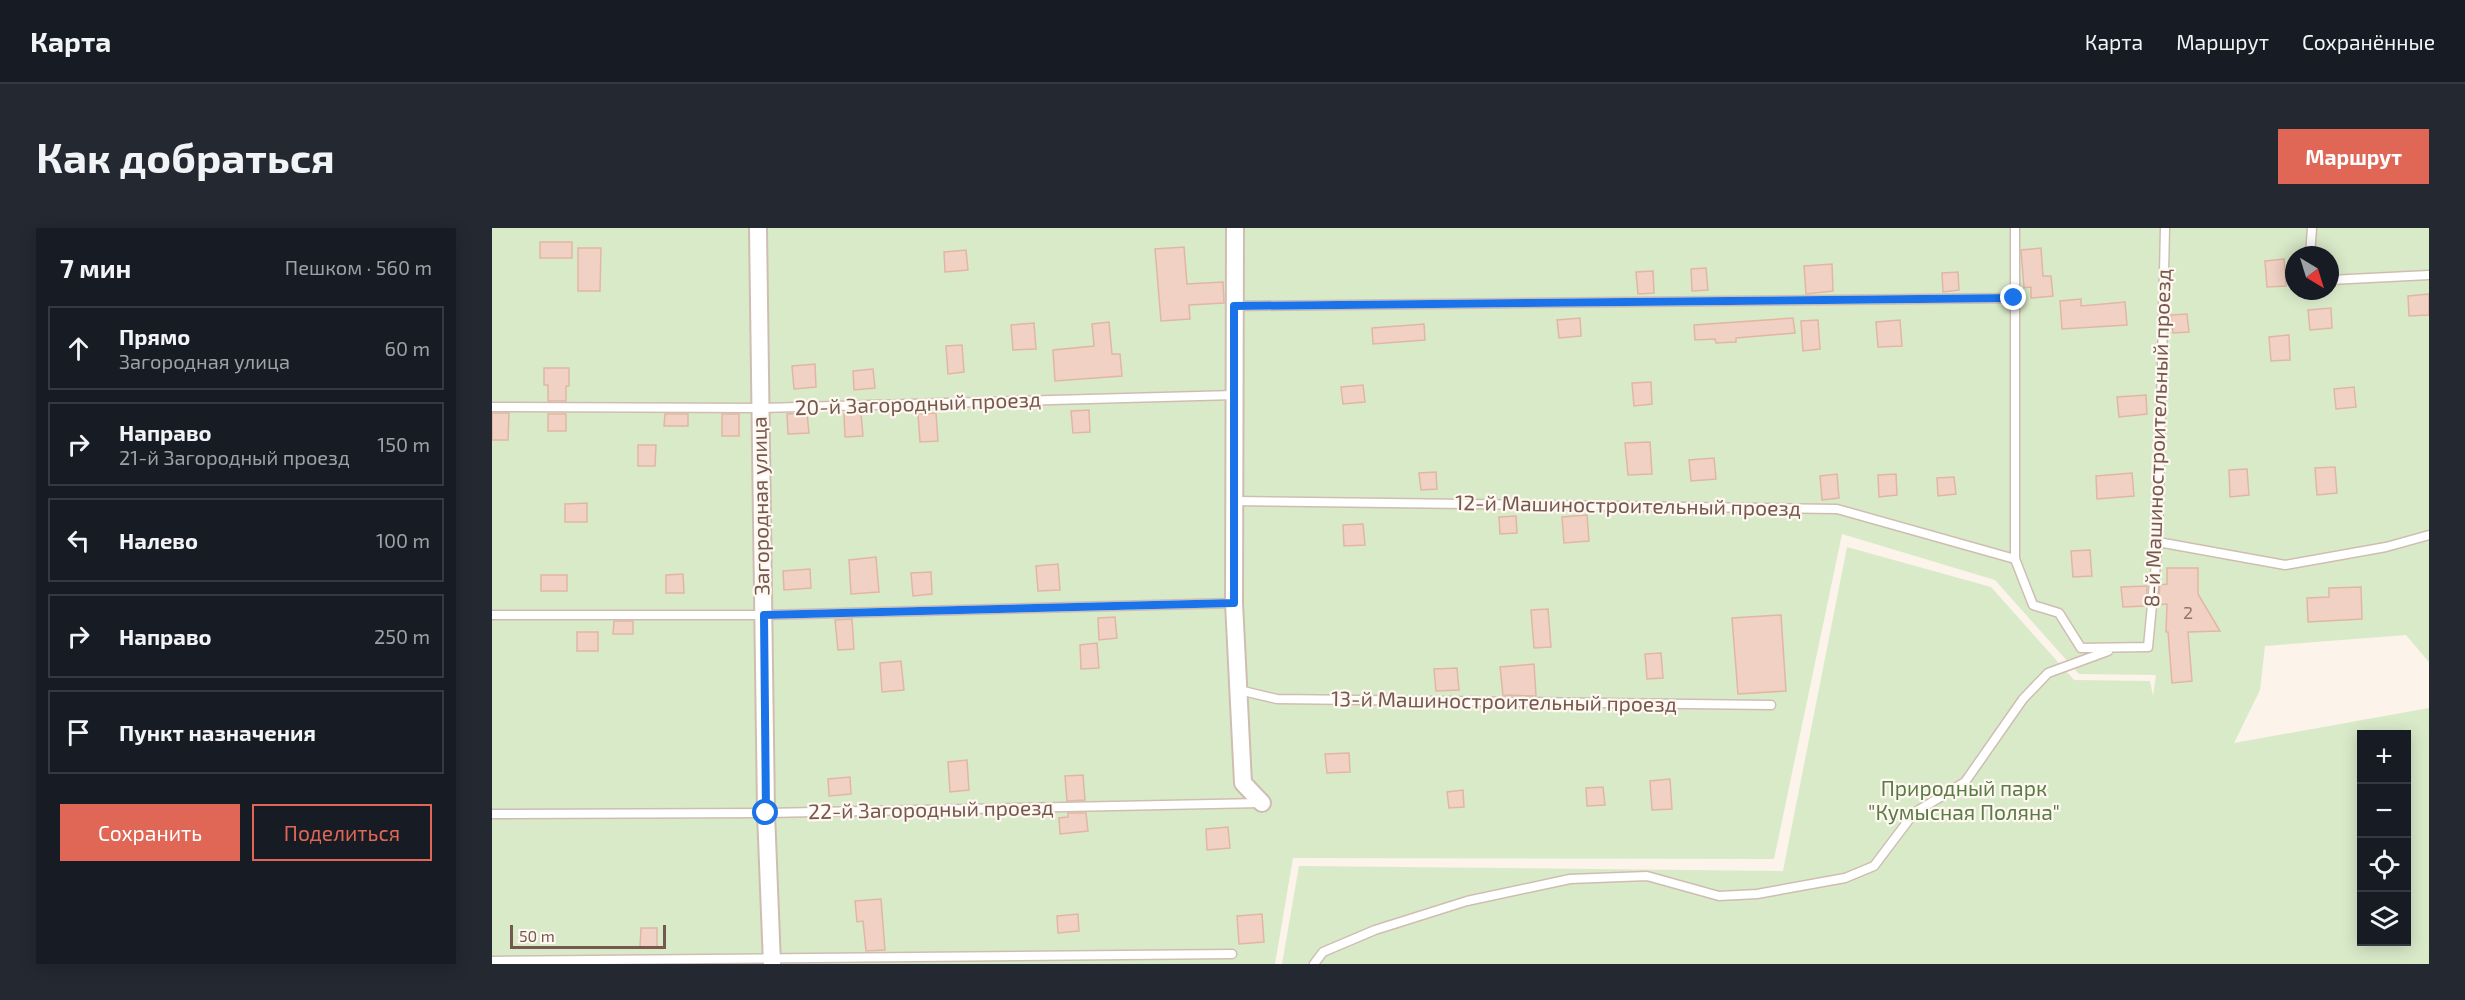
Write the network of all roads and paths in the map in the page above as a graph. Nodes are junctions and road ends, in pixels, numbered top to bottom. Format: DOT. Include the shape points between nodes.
graph roads {
  1 [pos="758,228"];
  2 [pos="1235,228"];
  3 [pos="2016,228"];
  4 [pos="2164,228"];
  5 [pos="2312,228"];
  6 [pos="2311,246"];
  7 [pos="2429,276"];
  8 [pos="2339,280"];
  9 [pos="2014,298"];
  10 [pos="1234,306"];
  11 [pos="1235,395"];
  12 [pos="492,407"];
  13 [pos="759,408"];
  14 [pos="1235,501"];
  15 [pos="2429,536"];
  16 [pos="2158,542"];
  17 [pos="2015,559"];
  18 [pos="1234,603"];
  19 [pos="492,615"];
  20 [pos="764,615"];
  21 [pos="2114,648"];
  22 [pos="1239,690"];
  23 [pos="1771,705"];
  24 [pos="1262,803"];
  25 [pos="766,813"];
  26 [pos="492,814"];
  27 [pos="1232,954"];
  28 [pos="492,961"];
  29 [pos="772,961"];
  30 [pos="1314,964"];
  1 -- 13 [label="street, Загородная улица"];
  2 -- 10 [label="street"];
  3 -- 9 [label="lane"];
  4 -- 16 [label="lane, 8-й Машиностроительный проезд"];
  5 -- 6 [label="lane"];
  7 -- 8 [label="lane"];
  9 -- 10 [label="lane"];
  9 -- 17 [label="lane"];
  10 -- 11 [label="street"];
  11 -- 13 [label="lane, 20-й Загородный проезд"];
  11 -- 14 [label="street"];
  12 -- 13 [label="lane, 20-й Загородный проезд"];
  13 -- 20 [label="street, Загородная улица"];
  14 -- 17 [label="lane, 12-й Машиностроительный проезд" via="1837,509"];
  14 -- 18 [label="street"];
  15 -- 16 [label="lane" via="2285,565"];
  16 -- 21 [label="lane, 8-й Машиностроительный проезд" via="2148,647"];
  17 -- 21 [label="lane" via="2033,605 2060,613 2081,648"];
  18 -- 20 [label="lane"];
  18 -- 22 [label="street"];
  19 -- 20 [label="lane"];
  20 -- 25 [label="street, Загородная улица"];
  21 -- 30 [label="lane" via="2048,673 2023,699 1965,782 1914,813 1875,866 1845,879 1757,894 1719,896 1647,876 1570,879 1467,902 1375,930 1323,952"];
  22 -- 23 [label="lane, 13-й Машиностроительный проезд" via="1278,699"];
  22 -- 24 [label="street" via="1243,783"];
  24 -- 25 [label="lane, 22-й Загородный проезд"];
  25 -- 26 [label="lane, 22-й Загородный проезд"];
  25 -- 29 [label="street, Загородная улица"];
  27 -- 29 [label="lane"];
  28 -- 29 [label="lane"];
}
